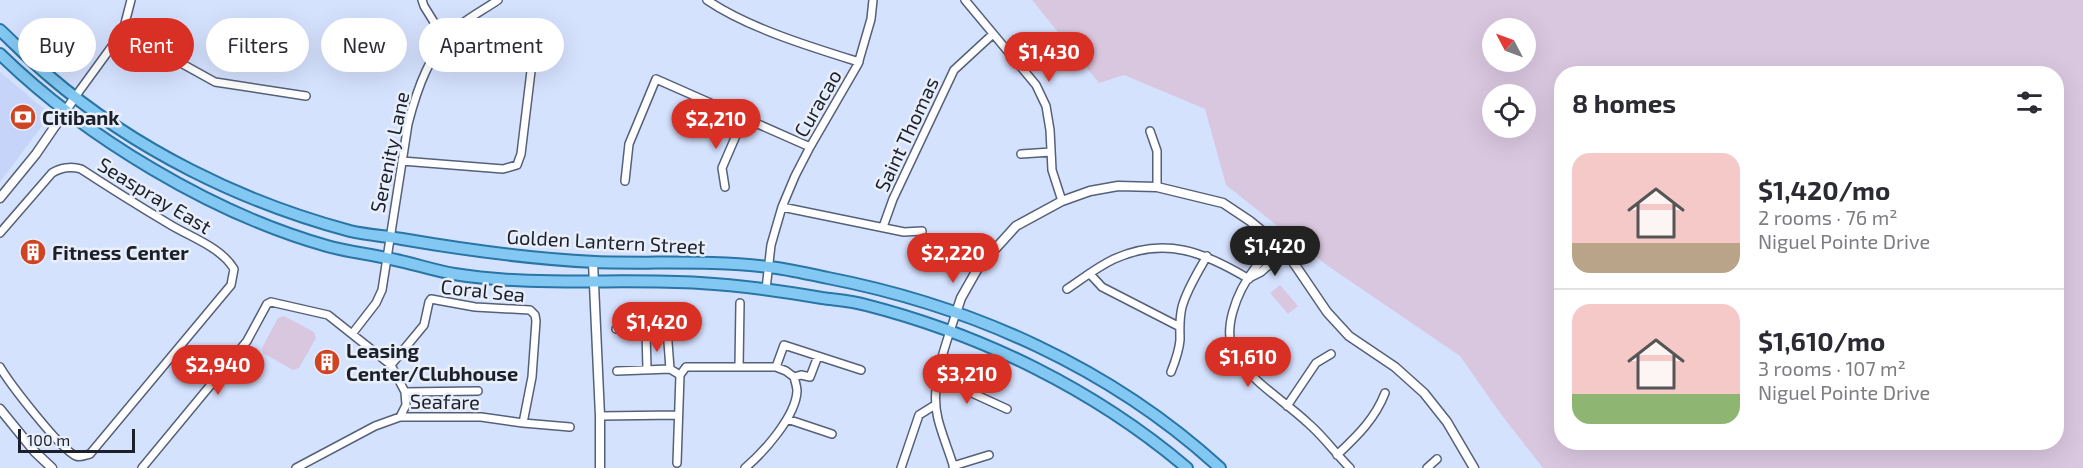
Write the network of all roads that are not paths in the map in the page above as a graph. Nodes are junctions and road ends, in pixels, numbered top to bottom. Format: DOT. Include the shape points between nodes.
graph roads {
  1 [pos="131,0"];
  2 [pos="422,0"];
  3 [pos="498,0"];
  4 [pos="707,0"];
  5 [pos="873,0"];
  6 [pos="966,0"];
  7 [pos="126,18"];
  8 [pos="431,18"];
  9 [pos="471,18"];
  10 [pos="0,30"];
  11 [pos="993,34"];
  12 [pos="108,52"];
  13 [pos="0,54"];
  14 [pos="859,62"];
  15 [pos="194,70"];
  16 [pos="426,72"];
  17 [pos="531,72"];
  18 [pos="306,96"];
  19 [pos="75,97"];
  20 [pos="66,111"];
  21 [pos="744,117"];
  22 [pos="1150,131"];
  23 [pos="810,147"];
  24 [pos="1051,152"];
  25 [pos="1021,154"];
  26 [pos="402,161"];
  27 [pos="625,181"];
  28 [pos="1157,187"];
  29 [pos="724,188"];
  30 [pos="0,198"];
  31 [pos="1062,201"];
  32 [pos="782,207"];
  33 [pos="0,220"];
  34 [pos="7,225"];
  35 [pos="884,227"];
  36 [pos="922,231"];
  37 [pos="0,233"];
  38 [pos="388,236"];
  39 [pos="1278,244"];
  40 [pos="1284,252"];
  41 [pos="1207,256"];
  42 [pos="386,258"];
  43 [pos="593,262"];
  44 [pos="769,267"];
  45 [pos="1090,274"];
  46 [pos="1249,279"];
  47 [pos="594,282"];
  48 [pos="766,289"];
  49 [pos="1067,289"];
  50 [pos="740,303"];
  51 [pos="956,313"];
  52 [pos="1178,327"];
  53 [pos="646,328"];
  54 [pos="616,329"];
  55 [pos="950,331"];
  56 [pos="352,333"];
  57 [pos="1331,354"];
  58 [pos="818,356"];
  59 [pos="391,365"];
  60 [pos="739,367"];
  61 [pos="776,367"];
  62 [pos="670,369"];
  63 [pos="647,370"];
  64 [pos="861,370"];
  65 [pos="617,371"];
  66 [pos="1,372"];
  67 [pos="1172,372"];
  68 [pos="680,375"];
  69 [pos="794,377"];
  70 [pos="937,377"];
  71 [pos="478,391"];
  72 [pos="405,392"];
  73 [pos="1385,393"];
  74 [pos="935,405"];
  75 [pos="1287,406"];
  76 [pos="0,408"];
  77 [pos="1007,409"];
  78 [pos="678,415"];
  79 [pos="600,416"];
  80 [pos="400,417"];
  81 [pos="787,419"];
  82 [pos="524,423"];
  83 [pos="570,427"];
  84 [pos="832,434"];
  85 [pos="989,455"];
  86 [pos="1337,455"];
  87 [pos="1437,459"];
  88 [pos="677,463"];
  89 [pos="954,467"];
  90 [pos="52,468"];
  91 [pos="142,468"];
  92 [pos="296,468"];
  93 [pos="600,468"];
  94 [pos="745,468"];
  95 [pos="902,468"];
  96 [pos="1187,468"];
  97 [pos="1220,468"];
  98 [pos="1350,468"];
  99 [pos="1427,468"];
  100 [pos="1474,468"];
  1 -- 7 [label="street"];
  2 -- 8 [label="street"];
  3 -- 9 [label="street, Serenity Lane"];
  4 -- 14 [label="street" via="799,43"];
  5 -- 14 [label="street, Curacao"];
  6 -- 11 [label="street"];
  10 -- 19 [label="main road, Golden Lantern Street"];
  11 -- 24 [label="street" via="1036,85 1046,106"];
  11 -- 35 [label="street, Saint Thomas" via="954,70"];
  12 -- 19 [label="street"];
  13 -- 20 [label="main road, Golden Lantern Street"];
  14 -- 23 [label="street, Curacao"];
  15 -- 18 [label="street" via="215,82"];
  16 -- 26 [label="street, Serenity Lane" via="415,97"];
  17 -- 26 [label="street" via="517,165 503,168"];
  19 -- 20 [label="street"];
  19 -- 38 [label="main road, Golden Lantern Street" via="171,160 244,195 335,227"];
  20 -- 30 [label="street"];
  20 -- 42 [label="main road, Golden Lantern Street" via="141,161 229,209 326,246"];
  21 -- 23 [label="street"];
  21 -- 27 [label="street" via="656,79 629,144"];
  21 -- 29 [label="street" via="722,168"];
  22 -- 28 [label="street" via="1157,151"];
  23 -- 32 [label="street, Curacao"];
  24 -- 25 [label="street"];
  24 -- 31 [label="street"];
  26 -- 38 [label="street, Serenity Lane"];
  28 -- 31 [label="street" via="1118,186"];
  28 -- 39 [label="street" via="1223,203"];
  31 -- 51 [label="street" via="1016,226 978,268"];
  32 -- 35 [label="street"];
  32 -- 44 [label="street, Curacao"];
  33 -- 34 [label="street"];
  34 -- 37 [label="street"];
  34 -- 66 [label="street, Seaspray East" via="52,173 74,167 212,248 234,269 231,285 83,457 75,456 56,440"];
  35 -- 36 [label="street"];
  38 -- 42 [label="street, Serenity Lane"];
  38 -- 43 [label="main road, Golden Lantern Street" via="457,248"];
  39 -- 40 [label="street"];
  39 -- 46 [label="street"];
  40 -- 46 [label="street"];
  40 -- 100 [label="street" via="1336,324 1425,393 1448,422"];
  41 -- 45 [label="street" via="1173,248 1140,250"];
  41 -- 46 [label="street"];
  41 -- 52 [label="street" via="1186,295"];
  42 -- 47 [label="main road, Golden Lantern Street" via="462,274"];
  42 -- 56 [label="street, Serenity Lane" via="379,296"];
  43 -- 44 [label="main road, Golden Lantern Street"];
  43 -- 47 [label="street"];
  44 -- 48 [label="street, Curacao"];
  44 -- 51 [label="main road, Golden Lantern Street" via="873,287"];
  45 -- 49 [label="street"];
  45 -- 52 [label="street" via="1102,287"];
  46 -- 75 [label="street" via="1233,310 1232,349 1245,367"];
  47 -- 48 [label="main road, Golden Lantern Street" via="696,283"];
  47 -- 79 [label="street"];
  48 -- 55 [label="main road, Golden Lantern Street" via="864,304"];
  50 -- 60 [label="street"];
  51 -- 55 [label="street"];
  51 -- 97 [label="main road, Golden Lantern Street" via="1092,373 1153,413"];
  52 -- 67 [label="street" via="1180,339"];
  53 -- 54 [label="street"];
  53 -- 62 [label="street" via="667,329"];
  53 -- 63 [label="street"];
  55 -- 70 [label="street"];
  55 -- 96 [label="main road, Golden Lantern Street" via="1003,352 1069,387 1119,417"];
  56 -- 59 [label="street"];
  56 -- 91 [label="street" via="324,312 267,304 247,341"];
  57 -- 75 [label="street" via="1316,363"];
  58 -- 61 [label="street" via="784,345"];
  58 -- 64 [label="street"];
  58 -- 69 [label="street" via="810,377"];
  59 -- 72 [label="street"];
  59 -- 82 [label="street, Coral Sea" via="424,325 431,299 475,307 530,310 536,321"];
  60 -- 61 [label="street"];
  60 -- 68 [label="street" via="687,367"];
  61 -- 69 [label="street"];
  62 -- 63 [label="street"];
  62 -- 68 [label="street"];
  63 -- 65 [label="street"];
  68 -- 78 [label="street"];
  69 -- 81 [label="street" via="798,390"];
  70 -- 74 [label="street"];
  70 -- 77 [label="street"];
  71 -- 72 [label="street"];
  72 -- 80 [label="street" via="406,405"];
  73 -- 86 [label="street" via="1361,432"];
  74 -- 89 [label="street"];
  74 -- 95 [label="street" via="919,415"];
  75 -- 86 [label="street" via="1310,424"];
  76 -- 90 [label="street"];
  78 -- 79 [label="street"];
  78 -- 88 [label="street"];
  79 -- 93 [label="street"];
  80 -- 82 [label="street, Seafare" via="481,417"];
  80 -- 92 [label="street, Seafare"];
  81 -- 84 [label="street"];
  81 -- 94 [label="street"];
  82 -- 83 [label="street, Seafare"];
  85 -- 89 [label="street"];
  86 -- 98 [label="street"];
  87 -- 99 [label="street"];
}
